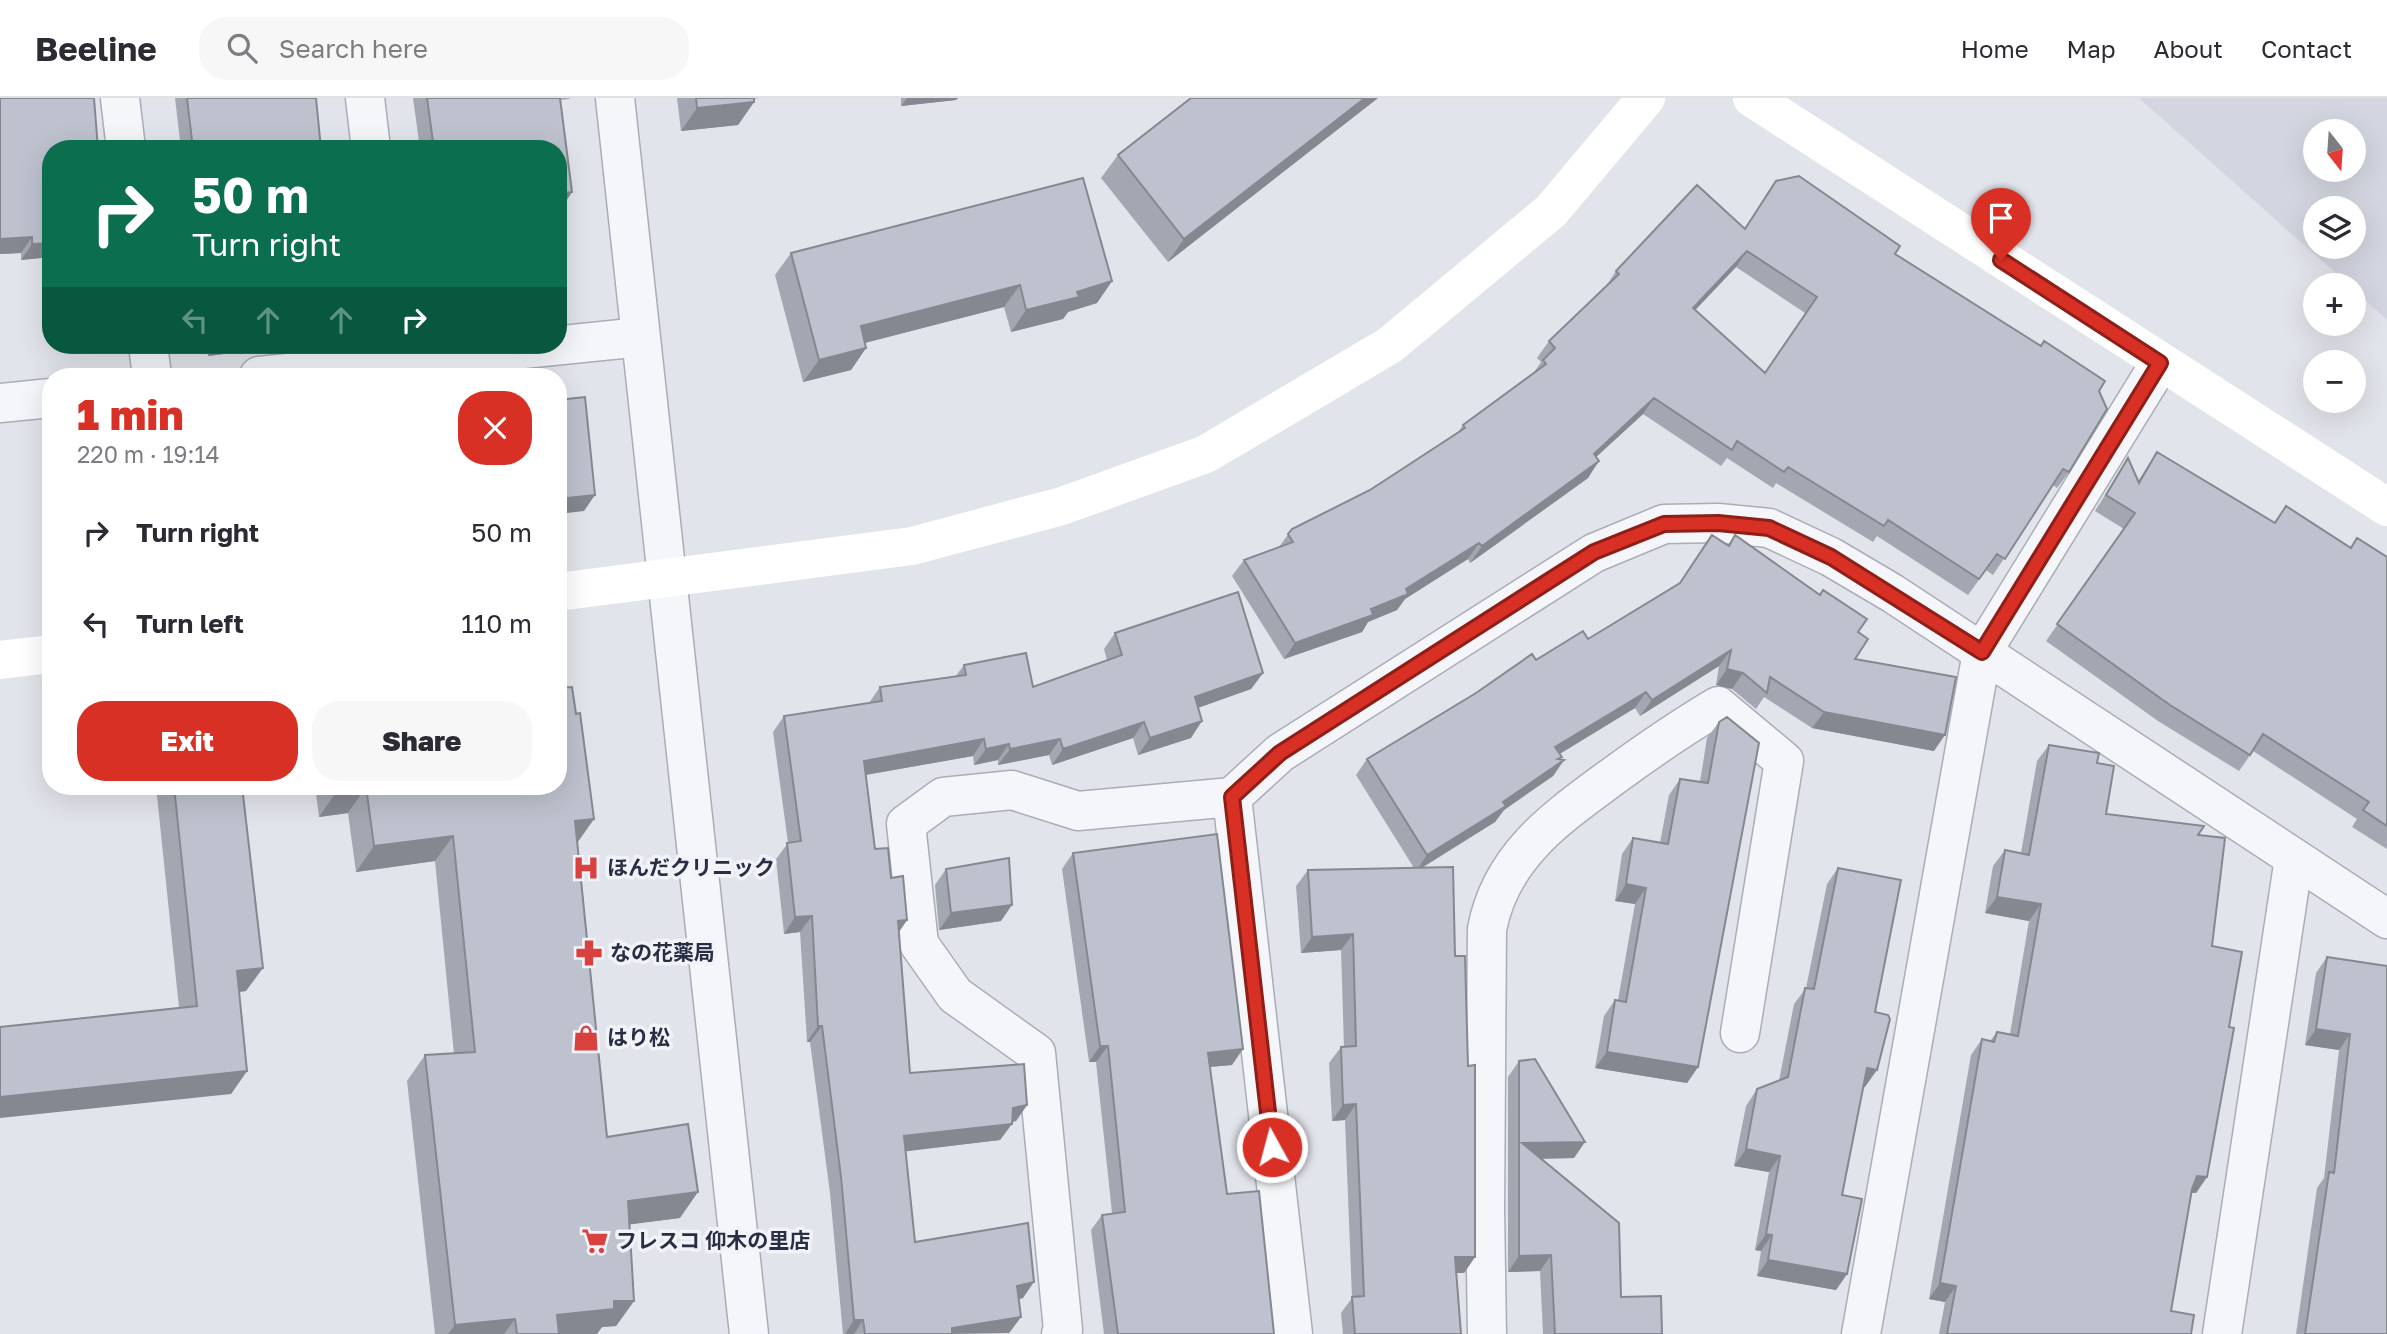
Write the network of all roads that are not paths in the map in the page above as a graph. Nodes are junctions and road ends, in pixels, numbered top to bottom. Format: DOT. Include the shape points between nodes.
graph roads {
  1 [pos="120,98"];
  2 [pos="365,98"];
  3 [pos="615,98"];
  4 [pos="1646,98"];
  5 [pos="1752,98"];
  6 [pos="125,140"];
  7 [pos="370,140"];
  8 [pos="641,337"];
  9 [pos="567,342"];
  10 [pos="393,354"];
  11 [pos="2160,363"];
  12 [pos="308,368"];
  13 [pos="42,399"];
  14 [pos="0,403"];
  15 [pos="2387,507"];
  16 [pos="669,579"];
  17 [pos="567,591"];
  18 [pos="1982,652"];
  19 [pos="42,655"];
  20 [pos="0,660"];
  21 [pos="1232,797"];
  22 [pos="2294,858"];
  23 [pos="2387,919"];
  24 [pos="1740,1033"];
  25 [pos="749,1334"];
  26 [pos="1060,1334"];
  27 [pos="1293,1334"];
  28 [pos="1487,1334"];
  29 [pos="1861,1334"];
  30 [pos="2222,1334"];
  1 -- 6 [label="street"];
  2 -- 7 [label="street"];
  3 -- 8 [label="street"];
  4 -- 16 [label="street" via="1550,211 1390,345 1206,454 1062,506 912,546"];
  5 -- 11 [label="street"];
  8 -- 9 [label="street"];
  8 -- 16 [label="street"];
  10 -- 12 [label="street"];
  11 -- 15 [label="street"];
  11 -- 18 [label="street"];
  13 -- 14 [label="street"];
  16 -- 17 [label="street"];
  16 -- 25 [label="street"];
  18 -- 21 [label="street" via="1841,563 1769,528 1664,524 1594,552 1280,753"];
  18 -- 22 [label="street"];
  18 -- 29 [label="street"];
  19 -- 20 [label="street"];
  21 -- 26 [label="street" via="1078,811 1012,790 943,796 906,824 919,944 955,996 1035,1053"];
  21 -- 27 [label="street"];
  22 -- 23 [label="street"];
  22 -- 30 [label="street"];
  24 -- 28 [label="street" via="1784,761 1718,706 1625,767 1539,834 1514,863 1492,902 1487,929"];
}
